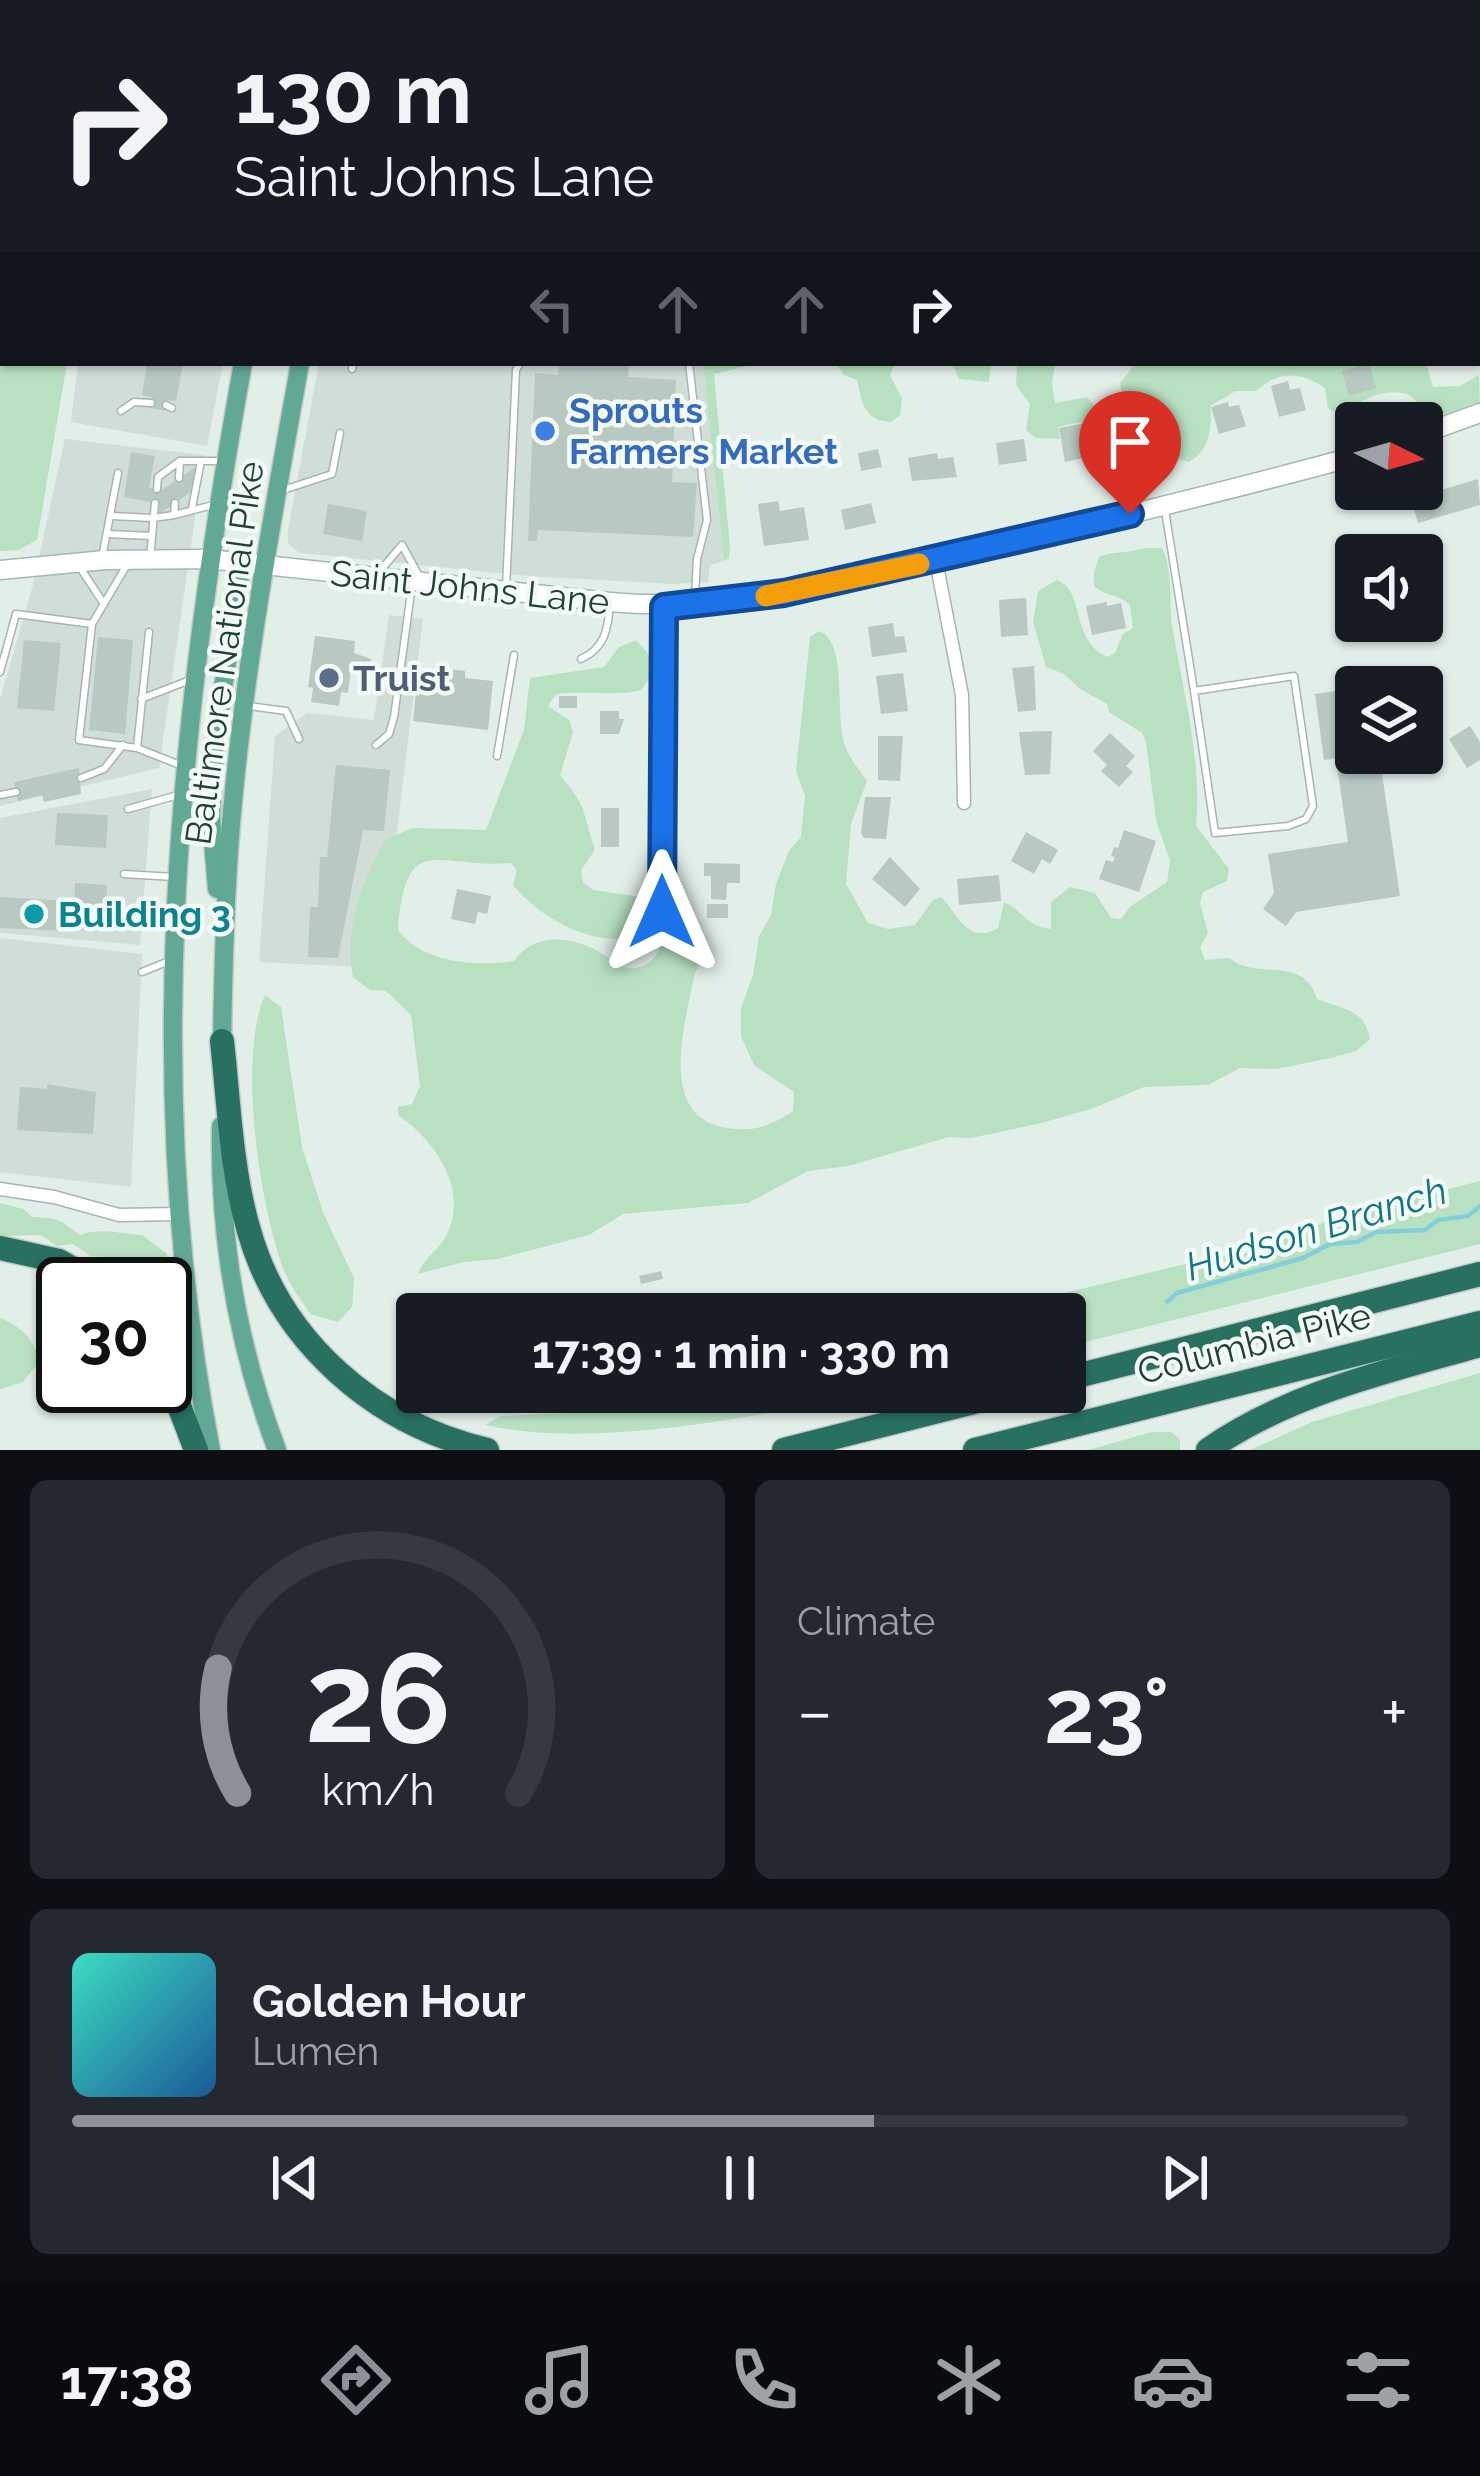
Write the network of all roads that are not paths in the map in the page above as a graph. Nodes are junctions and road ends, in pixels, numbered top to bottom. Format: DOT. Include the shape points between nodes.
graph roads {
  1 [pos="242,366"];
  2 [pos="299,366"];
  3 [pos="518,366"];
  4 [pos="689,366"];
  5 [pos="152,403"];
  6 [pos="121,411"];
  7 [pos="1480,413"];
  8 [pos="1443,426"];
  9 [pos="340,434"];
  10 [pos="180,461"];
  11 [pos="200,461"];
  12 [pos="226,461"];
  13 [pos="1335,462"];
  14 [pos="118,473"];
  15 [pos="179,478"];
  16 [pos="157,490"];
  17 [pos="277,492"];
  18 [pos="155,503"];
  19 [pos="175,503"];
  20 [pos="218,504"];
  21 [pos="1164,507"];
  22 [pos="192,508"];
  23 [pos="174,515"];
  24 [pos="111,516"];
  25 [pos="152,518"];
  26 [pos="108,534"];
  27 [pos="151,536"];
  28 [pos="208,559"];
  29 [pos="129,560"];
  30 [pos="150,560"];
  31 [pos="101,561"];
  32 [pos="936,561"];
  33 [pos="242,562"];
  34 [pos="77,563"];
  35 [pos="265,564"];
  36 [pos="0,570"];
  37 [pos="375,577"];
  38 [pos="419,582"];
  39 [pos="506,592"];
  40 [pos="610,602"];
  41 [pos="104,604"];
  42 [pos="695,605"];
  43 [pos="664,607"];
  44 [pos="92,624"];
  45 [pos="148,632"];
  46 [pos="514,656"];
  47 [pos="132,658"];
  48 [pos="145,659"];
  49 [pos="581,659"];
  50 [pos="0,672"];
  51 [pos="193,679"];
  52 [pos="129,684"];
  53 [pos="142,685"];
  54 [pos="1194,691"];
  55 [pos="141,703"];
  56 [pos="244,705"];
  57 [pos="127,706"];
  58 [pos="298,739"];
  59 [pos="122,745"];
  60 [pos="376,745"];
  61 [pos="137,748"];
  62 [pos="497,756"];
  63 [pos="183,766"];
  64 [pos="81,778"];
  65 [pos="16,792"];
  66 [pos="181,794"];
  67 [pos="0,795"];
  68 [pos="964,802"];
  69 [pos="128,809"];
  70 [pos="124,874"];
  71 [pos="176,877"];
  72 [pos="662,912"];
  73 [pos="222,954"];
  74 [pos="172,960"];
  75 [pos="142,972"];
  76 [pos="222,1041"];
  77 [pos="0,1189"];
  78 [pos="178,1214"];
  79 [pos="0,1248"];
  80 [pos="40,1257"];
  81 [pos="1480,1274"];
  82 [pos="1480,1323"];
  83 [pos="1480,1345"];
  84 [pos="1086,1374"];
  85 [pos="182,1413"];
  86 [pos="928,1413"];
  87 [pos="781,1449"];
  88 [pos="196,1450"];
  89 [pos="211,1450"];
  90 [pos="277,1450"];
  91 [pos="487,1450"];
  92 [pos="975,1450"];
  93 [pos="1208,1450"];
  1 -- 12 [label="main road, Baltimore National Pike"];
  2 -- 17 [label="main road, Baltimore National Pike"];
  3 -- 39 [label="lane"];
  4 -- 42 [label="lane" via="707,520"];
  5 -- 6 [label="lane"];
  7 -- 8 [label="street"];
  9 -- 17 [label="lane" via="332,474"];
  10 -- 11 [label="lane"];
  10 -- 15 [label="lane"];
  10 -- 16 [label="lane" via="158,477"];
  11 -- 12 [label="lane"];
  11 -- 22 [label="lane"];
  12 -- 20 [label="main road, Baltimore National Pike"];
  13 -- 21 [label="street, Saint Johns Lane"];
  14 -- 24 [label="lane"];
  17 -- 35 [label="main road, Baltimore National Pike"];
  18 -- 25 [label="lane"];
  19 -- 23 [label="lane"];
  20 -- 22 [label="lane"];
  20 -- 28 [label="main road, Baltimore National Pike"];
  21 -- 32 [label="street, Saint Johns Lane"];
  21 -- 54 [label="lane"];
  22 -- 23 [label="lane"];
  23 -- 25 [label="lane"];
  24 -- 25 [label="lane"];
  24 -- 26 [label="lane"];
  25 -- 27 [label="lane"];
  26 -- 27 [label="lane"];
  26 -- 31 [label="lane"];
  27 -- 30 [label="lane"];
  28 -- 30 [label="street, Saint Johns Lane"];
  28 -- 33 [label="street, Saint Johns Lane"];
  28 -- 51 [label="main road, Baltimore National Pike"];
  29 -- 30 [label="street, Saint Johns Lane"];
  29 -- 31 [label="street, Saint Johns Lane"];
  29 -- 41 [label="lane"];
  31 -- 34 [label="street, Saint Johns Lane"];
  32 -- 42 [label="street, Saint Johns Lane"];
  32 -- 68 [label="street" via="962,694"];
  33 -- 35 [label="street, Saint Johns Lane"];
  33 -- 73 [label="main road" via="214,748"];
  34 -- 36 [label="street, Saint Johns Lane"];
  34 -- 41 [label="lane"];
  35 -- 37 [label="street, Saint Johns Lane"];
  35 -- 56 [label="main road, Baltimore National Pike"];
  37 -- 38 [label="street, Saint Johns Lane"];
  37 -- 38 [label="lane" via="401,545"];
  38 -- 39 [label="street, Saint Johns Lane"];
  38 -- 60 [label="lane" via="394,717"];
  39 -- 40 [label="street, Saint Johns Lane"];
  40 -- 43 [label="street, Saint Johns Lane"];
  40 -- 49 [label="lane" via="608,630"];
  41 -- 44 [label="lane"];
  42 -- 43 [label="street, Saint Johns Lane"];
  43 -- 72 [label="street"];
  44 -- 50 [label="lane" via="16,614"];
  44 -- 59 [label="lane" via="79,740"];
  45 -- 48 [label="lane"];
  46 -- 62 [label="lane"];
  47 -- 48 [label="lane"];
  48 -- 53 [label="lane"];
  51 -- 55 [label="lane"];
  51 -- 63 [label="main road, Baltimore National Pike"];
  52 -- 53 [label="lane"];
  53 -- 55 [label="lane"];
  54 -- 54 [label="lane" via="1294,676 1312,806 1306,819 1215,833"];
  55 -- 57 [label="lane"];
  55 -- 61 [label="lane"];
  56 -- 58 [label="lane" via="286,711"];
  56 -- 73 [label="main road, Baltimore National Pike"];
  59 -- 61 [label="lane"];
  59 -- 64 [label="lane" via="104,769"];
  61 -- 63 [label="lane"];
  63 -- 66 [label="main road, Baltimore National Pike"];
  65 -- 67 [label="lane"];
  66 -- 69 [label="lane"];
  66 -- 71 [label="main road, Baltimore National Pike"];
  70 -- 71 [label="lane"];
  71 -- 74 [label="main road, Baltimore National Pike"];
  73 -- 76 [label="main road, Baltimore National Pike"];
  74 -- 75 [label="lane"];
  74 -- 78 [label="main road, Baltimore National Pike"];
  76 -- 90 [label="main road, Baltimore National Pike" via="224,1235"];
  76 -- 91 [label="highway" via="238,1183 276,1297 324,1362 383,1408"];
  77 -- 78 [label="street" via="119,1215"];
  78 -- 89 [label="main road, Baltimore National Pike"];
  79 -- 80 [label="highway"];
  81 -- 84 [label="highway, Columbia Pike"];
  82 -- 92 [label="highway, Columbia Pike"];
  83 -- 93 [label="highway" via="1298,1403"];
  85 -- 88 [label="highway"];
  86 -- 87 [label="highway"];
}
